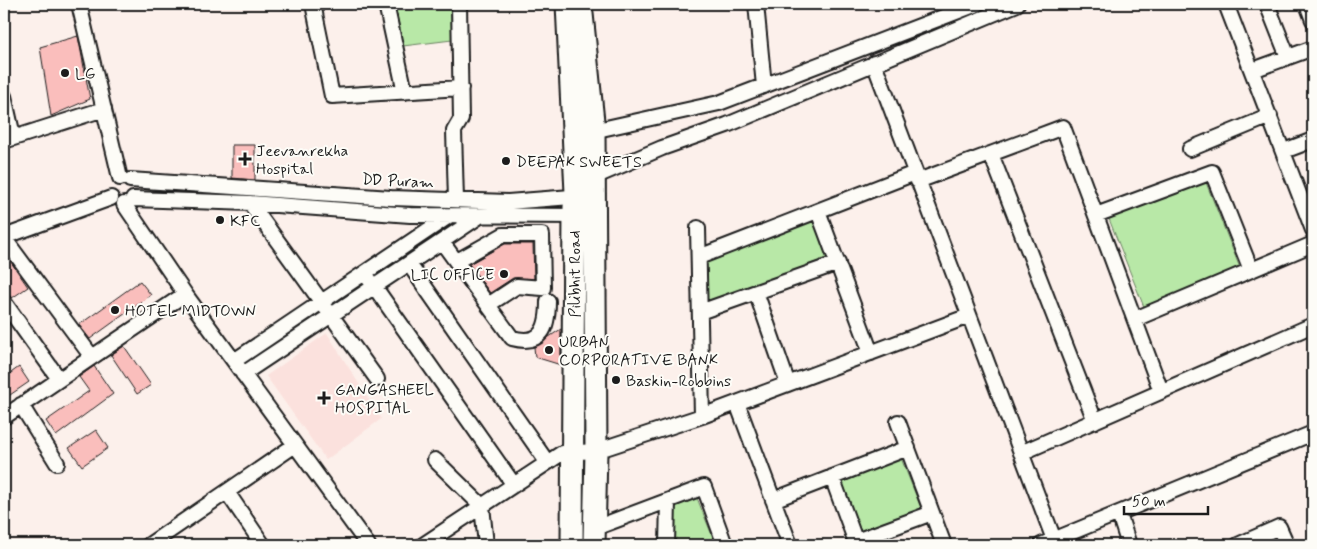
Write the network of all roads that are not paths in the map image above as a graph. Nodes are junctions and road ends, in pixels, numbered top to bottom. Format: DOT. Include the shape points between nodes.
graph roads {
  1 [pos="79,4"];
  2 [pos="313,4"];
  3 [pos="386,4"];
  4 [pos="459,4"];
  5 [pos="567,4"];
  6 [pos="581,4"];
  7 [pos="756,4"];
  8 [pos="977,4"];
  9 [pos="1017,4"];
  10 [pos="1226,4"];
  11 [pos="1267,4"];
  12 [pos="1307,4"];
  13 [pos="1313,20"];
  14 [pos="1313,48"];
  15 [pos="1288,57"];
  16 [pos="874,63"];
  17 [pos="1253,70"];
  18 [pos="764,86"];
  19 [pos="461,88"];
  20 [pos="405,92"];
  21 [pos="4,100"];
  22 [pos="104,109"];
  23 [pos="1270,116"];
  24 [pos="584,132"];
  25 [pos="9,139"];
  26 [pos="1313,140"];
  27 [pos="1190,149"];
  28 [pos="1284,151"];
  29 [pos="991,154"];
  30 [pos="916,177"];
  31 [pos="125,179"];
  32 [pos="584,196"];
  33 [pos="111,198"];
  34 [pos="456,200"];
  35 [pos="129,202"];
  36 [pos="250,203"];
  37 [pos="818,210"];
  38 [pos="1096,215"];
  39 [pos="449,216"];
  40 [pos="480,216"];
  41 [pos="1313,227"];
  42 [pos="698,228"];
  43 [pos="4,237"];
  44 [pos="442,242"];
  45 [pos="1313,244"];
  46 [pos="698,257"];
  47 [pos="457,261"];
  48 [pos="409,264"];
  49 [pos="838,264"];
  50 [pos="1251,270"];
  51 [pos="364,273"];
  52 [pos="374,287"];
  53 [pos="756,292"];
  54 [pos="185,294"];
  55 [pos="548,301"];
  56 [pos="4,302"];
  57 [pos="322,302"];
  58 [pos="488,305"];
  59 [pos="700,312"];
  60 [pos="332,315"];
  61 [pos="969,316"];
  62 [pos="1135,319"];
  63 [pos="1313,325"];
  64 [pos="871,353"];
  65 [pos="92,357"];
  66 [pos="234,361"];
  67 [pos="243,374"];
  68 [pos="59,379"];
  69 [pos="376,379"];
  70 [pos="788,384"];
  71 [pos="1161,391"];
  72 [pos="736,403"];
  73 [pos="21,405"];
  74 [pos="4,416"];
  75 [pos="702,416"];
  76 [pos="1095,421"];
  77 [pos="898,422"];
  78 [pos="1313,433"];
  79 [pos="295,445"];
  80 [pos="908,448"];
  81 [pos="573,451"];
  82 [pos="596,451"];
  83 [pos="1021,453"];
  84 [pos="435,460"];
  85 [pos="547,462"];
  86 [pos="57,463"];
  87 [pos="832,477"];
  88 [pos="514,484"];
  89 [pos="227,492"];
  90 [pos="773,500"];
  91 [pos="668,501"];
  92 [pos="482,506"];
  93 [pos="932,513"];
  94 [pos="1119,514"];
  95 [pos="595,537"];
  96 [pos="166,540"];
  97 [pos="430,543"];
  98 [pos="857,543"];
  99 [pos="1055,543"];
  100 [pos="148,545"];
  101 [pos="263,545"];
  102 [pos="368,545"];
  103 [pos="486,545"];
  104 [pos="572,545"];
  105 [pos="668,545"];
  106 [pos="726,545"];
  107 [pos="790,545"];
  108 [pos="944,545"];
  109 [pos="1041,545"];
  110 [pos="1129,545"];
  111 [pos="1238,545"];
  112 [pos="1287,545"];
  1 -- 22 [label="street"];
  2 -- 20 [label="street" via="332,96"];
  3 -- 20 [label="street"];
  4 -- 19 [label="street"];
  5 -- 24 [label="highway, Pilibhit Road"];
  6 -- 24 [label="highway"];
  7 -- 18 [label="street"];
  8 -- 18 [label="street"];
  9 -- 16 [label="street"];
  10 -- 17 [label="street"];
  11 -- 15 [label="street"];
  12 -- 13 [label="street"];
  14 -- 15 [label="street"];
  15 -- 17 [label="street"];
  16 -- 30 [label="street"];
  16 -- 32 [label="street" via="727,125 662,148"];
  17 -- 23 [label="street"];
  18 -- 24 [label="street" via="719,103"];
  19 -- 20 [label="street"];
  19 -- 34 [label="street" via="461,119 454,131"];
  21 -- 25 [label="street"];
  22 -- 25 [label="street"];
  22 -- 31 [label="street"];
  23 -- 27 [label="street"];
  23 -- 28 [label="street"];
  24 -- 32 [label="highway, Pilibhit Road"];
  26 -- 28 [label="street"];
  28 -- 41 [label="street"];
  29 -- 30 [label="street"];
  29 -- 38 [label="street" via="1063,127"];
  29 -- 76 [label="street"];
  30 -- 37 [label="street"];
  30 -- 61 [label="street"];
  31 -- 33 [label="street" via="115,180 109,188"];
  31 -- 34 [label="street, DD Puram"];
  31 -- 35 [label="street" via="136,189"];
  32 -- 34 [label="street, DD Puram" via="508,202"];
  32 -- 40 [label="street, DD Puram"];
  32 -- 81 [label="highway, Pilibhit Road"];
  32 -- 82 [label="highway"];
  33 -- 35 [label="street" via="114,202"];
  33 -- 43 [label="street"];
  35 -- 36 [label="street, DD Puram"];
  35 -- 54 [label="street"];
  36 -- 39 [label="street, DD Puram"];
  36 -- 57 [label="street"];
  37 -- 46 [label="street"];
  37 -- 49 [label="street"];
  38 -- 50 [label="street" via="1212,172"];
  38 -- 62 [label="street"];
  39 -- 40 [label="street, DD Puram"];
  39 -- 51 [label="street"];
  40 -- 44 [label="street"];
  42 -- 46 [label="street"];
  43 -- 65 [label="street"];
  44 -- 47 [label="street"];
  44 -- 48 [label="street"];
  45 -- 50 [label="street"];
  46 -- 59 [label="street"];
  47 -- 58 [label="street"];
  47 -- 58 [label="street" via="503,235 542,234 543,288 517,286"];
  48 -- 52 [label="street"];
  48 -- 85 [label="street"];
  49 -- 53 [label="street"];
  49 -- 64 [label="street"];
  50 -- 62 [label="street"];
  51 -- 52 [label="street"];
  51 -- 57 [label="street"];
  52 -- 60 [label="street"];
  52 -- 88 [label="street"];
  53 -- 59 [label="street"];
  53 -- 70 [label="street"];
  54 -- 65 [label="street"];
  54 -- 66 [label="street"];
  55 -- 58 [label="street" via="547,324 538,337 527,342 512,338"];
  56 -- 68 [label="street"];
  57 -- 60 [label="street"];
  57 -- 66 [label="street"];
  59 -- 75 [label="street"];
  60 -- 67 [label="street"];
  60 -- 69 [label="street"];
  61 -- 64 [label="street"];
  61 -- 83 [label="street"];
  62 -- 71 [label="street"];
  63 -- 71 [label="street"];
  64 -- 70 [label="street"];
  65 -- 68 [label="street"];
  66 -- 67 [label="street"];
  67 -- 79 [label="street"];
  68 -- 73 [label="street"];
  70 -- 72 [label="street"];
  71 -- 76 [label="street"];
  72 -- 75 [label="street"];
  72 -- 90 [label="street"];
  73 -- 74 [label="street"];
  73 -- 86 [label="street"];
  75 -- 82 [label="street"];
  76 -- 83 [label="street"];
  77 -- 80 [label="street"];
  78 -- 94 [label="street"];
  79 -- 89 [label="street"];
  79 -- 102 [label="street"];
  80 -- 87 [label="street"];
  80 -- 93 [label="street"];
  81 -- 82 [label="street"];
  81 -- 85 [label="street" via="562,452"];
  81 -- 104 [label="highway, Pilibhit Road"];
  82 -- 95 [label="highway"];
  83 -- 99 [label="street"];
  84 -- 92 [label="street"];
  85 -- 88 [label="street"];
  87 -- 90 [label="street"];
  87 -- 98 [label="street"];
  88 -- 92 [label="street"];
  89 -- 96 [label="street"];
  89 -- 101 [label="street"];
  90 -- 107 [label="street"];
  91 -- 95 [label="street"];
  91 -- 105 [label="street"];
  91 -- 106 [label="street" via="704,487"];
  92 -- 97 [label="street"];
  92 -- 103 [label="street"];
  93 -- 98 [label="street"];
  93 -- 108 [label="street"];
  94 -- 99 [label="street"];
  94 -- 110 [label="street"];
  96 -- 100 [label="street"];
  99 -- 109 [label="street"];
  111 -- 112 [label="street" via="1280,527"];
}
